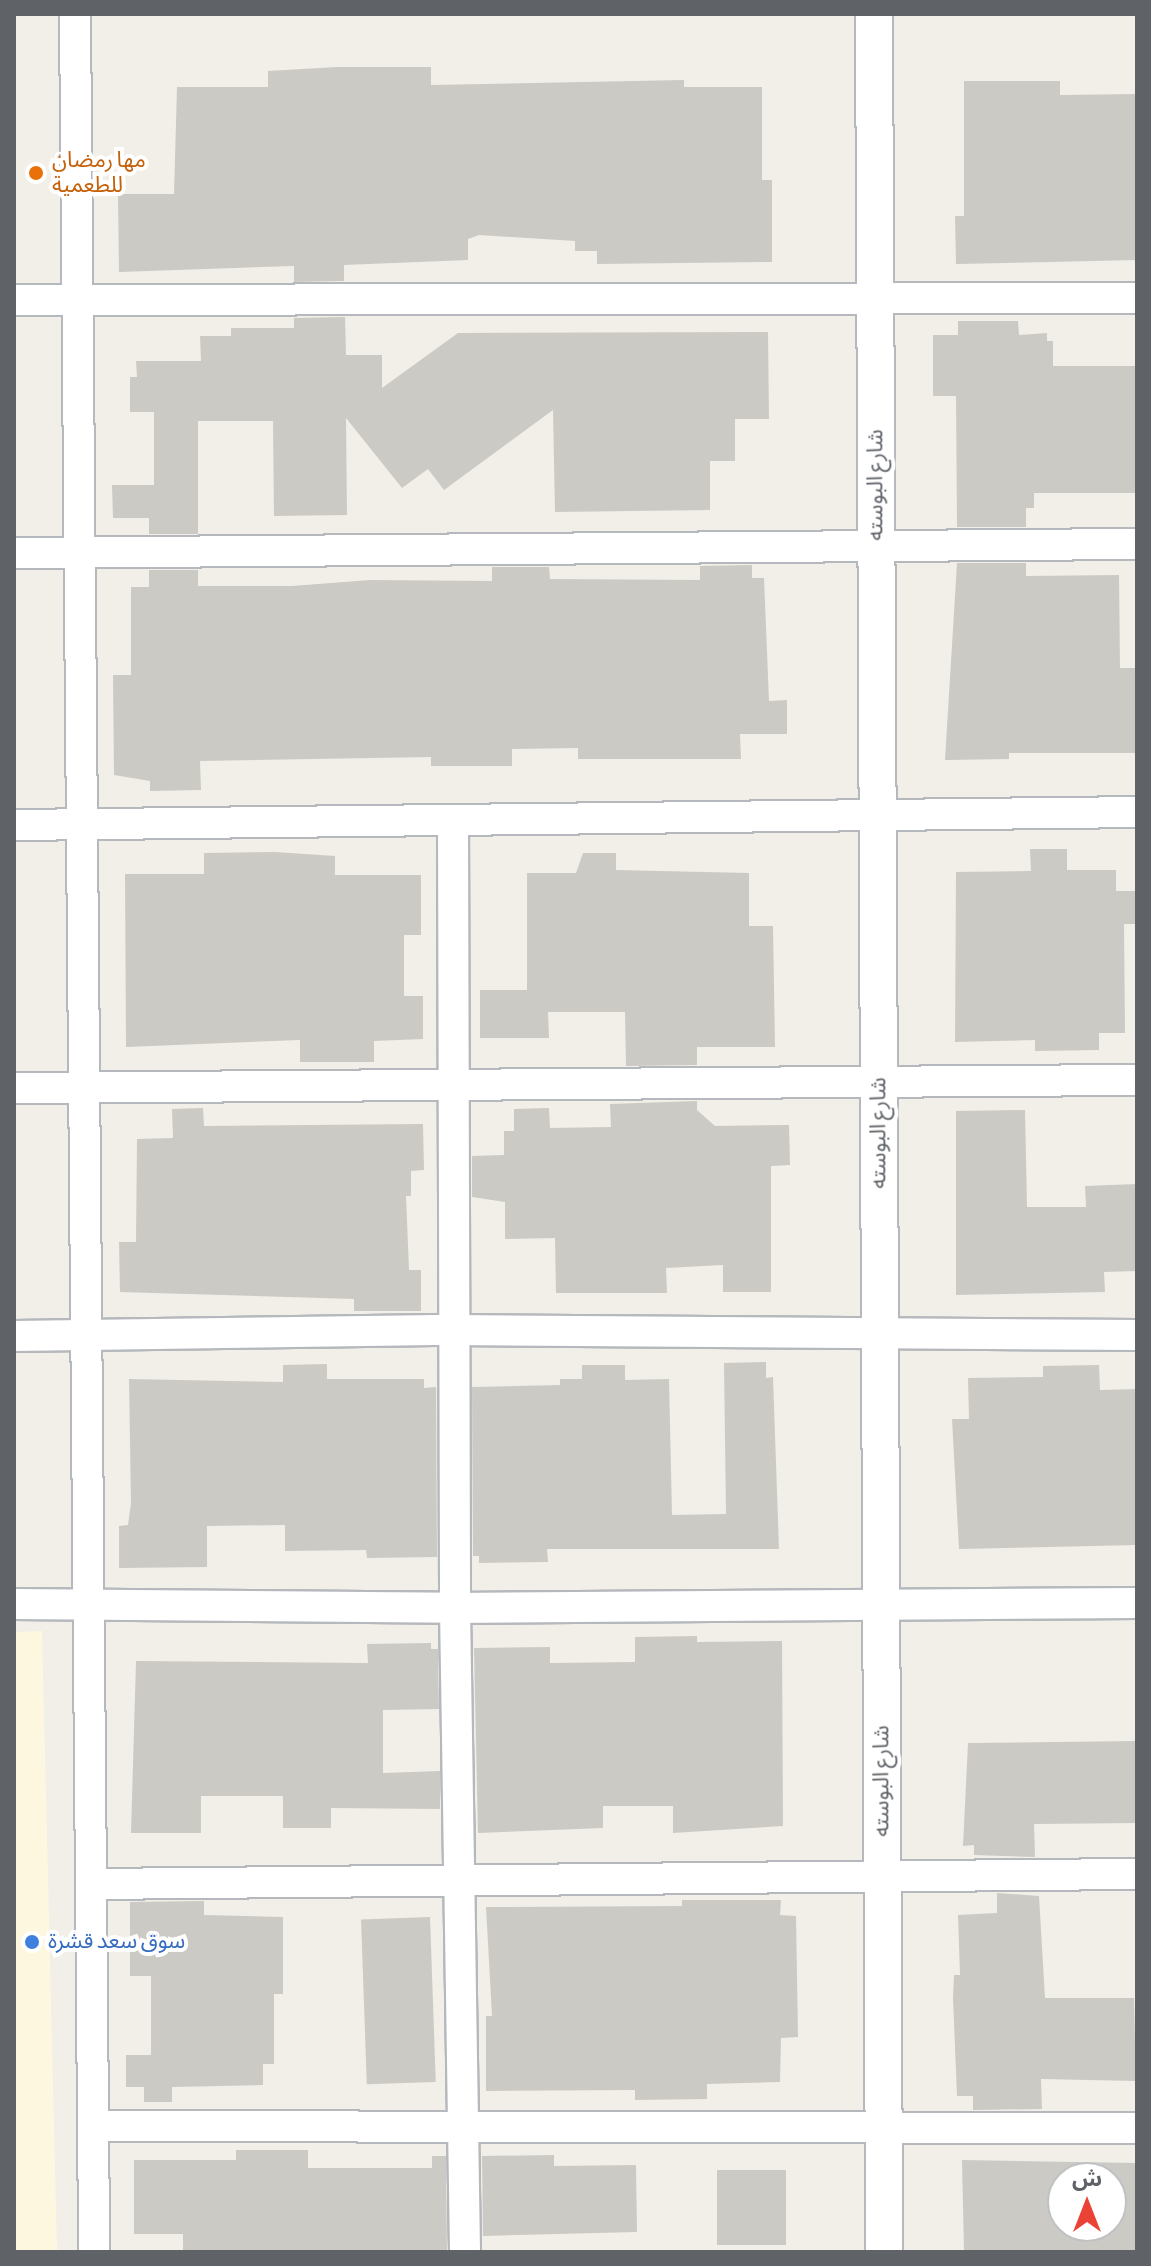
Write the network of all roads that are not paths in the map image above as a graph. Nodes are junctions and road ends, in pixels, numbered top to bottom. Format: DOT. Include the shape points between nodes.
graph roads {
  1 [pos="75,14"];
  2 [pos="874,14"];
  3 [pos="1137,298"];
  4 [pos="14,300"];
  5 [pos="77,300"];
  6 [pos="875,300"];
  7 [pos="1137,544"];
  8 [pos="876,546"];
  9 [pos="14,553"];
  10 [pos="79,553"];
  11 [pos="1137,812"];
  12 [pos="877,815"];
  13 [pos="453,820"];
  14 [pos="82,824"];
  15 [pos="14,825"];
  16 [pos="1137,1080"];
  17 [pos="878,1082"];
  18 [pos="14,1088"];
  19 [pos="84,1088"];
  20 [pos="455,1088"];
  21 [pos="453,1330"];
  22 [pos="880,1331"];
  23 [pos="86,1334"];
  24 [pos="1137,1335"];
  25 [pos="14,1336"];
  26 [pos="881,1603"];
  27 [pos="1137,1603"];
  28 [pos="14,1604"];
  29 [pos="88,1605"];
  30 [pos="455,1608"];
  31 [pos="882,1873"];
  32 [pos="1137,1874"];
  33 [pos="458,1881"];
  34 [pos="91,1884"];
  35 [pos="93,2126"];
  36 [pos="883,2128"];
  37 [pos="1137,2128"];
  38 [pos="464,2129"];
  39 [pos="94,2252"];
  40 [pos="465,2252"];
  41 [pos="884,2252"];
  1 -- 5 [label="street"];
  2 -- 6 [label="street, شارع البوسته"];
  3 -- 6 [label="street"];
  4 -- 5 [label="street"];
  5 -- 6 [label="street"];
  5 -- 10 [label="street"];
  6 -- 8 [label="street, شارع البوسته"];
  7 -- 8 [label="street"];
  8 -- 10 [label="street"];
  8 -- 12 [label="street, شارع البوسته"];
  9 -- 10 [label="street"];
  10 -- 14 [label="street"];
  11 -- 12 [label="street"];
  12 -- 13 [label="street"];
  12 -- 17 [label="street, شارع البوسته"];
  13 -- 14 [label="street"];
  13 -- 20 [label="street"];
  14 -- 15 [label="street"];
  14 -- 19 [label="street"];
  16 -- 17 [label="street"];
  17 -- 20 [label="street"];
  17 -- 22 [label="street, شارع البوسته"];
  18 -- 19 [label="street"];
  19 -- 20 [label="street"];
  19 -- 23 [label="street"];
  20 -- 21 [label="street"];
  21 -- 22 [label="street"];
  21 -- 23 [label="street"];
  21 -- 30 [label="street"];
  22 -- 24 [label="street"];
  22 -- 26 [label="street, شارع البوسته"];
  23 -- 25 [label="street"];
  23 -- 29 [label="street"];
  26 -- 27 [label="street"];
  26 -- 30 [label="street"];
  26 -- 31 [label="street, شارع البوسته"];
  28 -- 29 [label="street"];
  29 -- 30 [label="street"];
  29 -- 34 [label="street"];
  30 -- 33 [label="street"];
  31 -- 32 [label="street"];
  31 -- 33 [label="street"];
  31 -- 36 [label="street, شارع البوسته"];
  33 -- 34 [label="street"];
  33 -- 38 [label="street"];
  34 -- 35 [label="street"];
  35 -- 38 [label="street"];
  35 -- 39 [label="street"];
  36 -- 37 [label="street"];
  36 -- 38 [label="street"];
  36 -- 41 [label="street, شارع البوسته"];
  38 -- 40 [label="street"];
}
